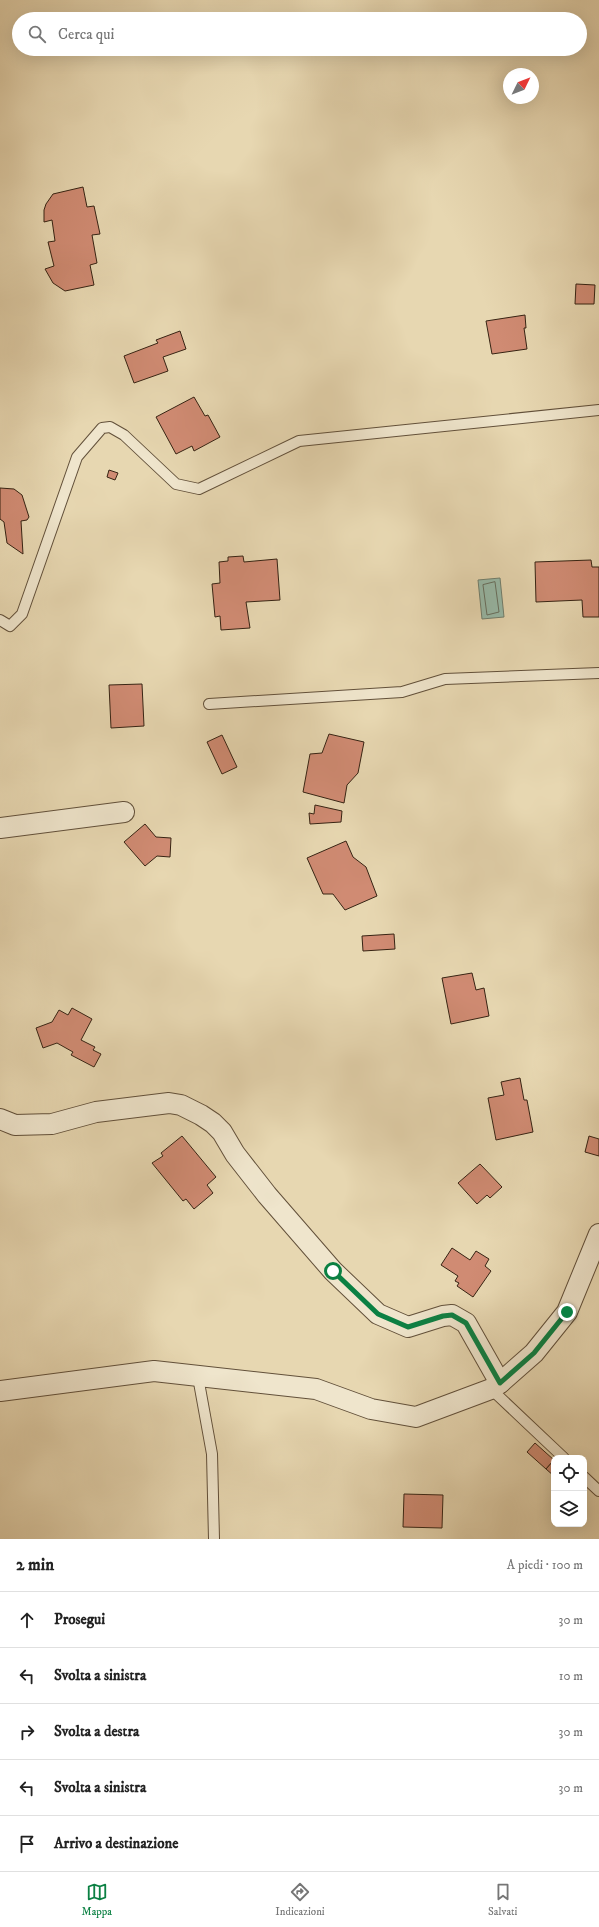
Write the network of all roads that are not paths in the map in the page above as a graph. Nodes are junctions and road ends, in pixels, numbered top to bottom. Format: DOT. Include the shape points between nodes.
graph roads {
  1 [pos="599,410"];
  2 [pos="0,620"];
  3 [pos="599,673"];
  4 [pos="209,704"];
  5 [pos="124,812"];
  6 [pos="0,828"];
  7 [pos="0,1119"];
  8 [pos="599,1234"];
  9 [pos="198,1376"];
  10 [pos="496,1386"];
  11 [pos="0,1391"];
  12 [pos="561,1455"];
  13 [pos="587,1480"];
  14 [pos="599,1491"];
  15 [pos="214,1539"];
  1 -- 2 [label="lane" via="299,441 199,489 176,484 124,435 110,427 102,428 77,458 22,614 10,626"];
  3 -- 4 [label="lane" via="446,679 402,692"];
  5 -- 6 [label="street"];
  7 -- 10 [label="street" via="15,1125 52,1124 96,1112 169,1103 181,1105 201,1115 222,1132 235,1154 267,1195 333,1271 378,1314 408,1327 452,1315 466,1323"];
  8 -- 10 [label="street" via="567,1312 534,1353"];
  9 -- 10 [label="street" via="316,1389 371,1409 416,1417"];
  9 -- 11 [label="street" via="154,1371"];
  9 -- 15 [label="lane" via="212,1454"];
  10 -- 12 [label="lane"];
  13 -- 14 [label="lane"];
}
